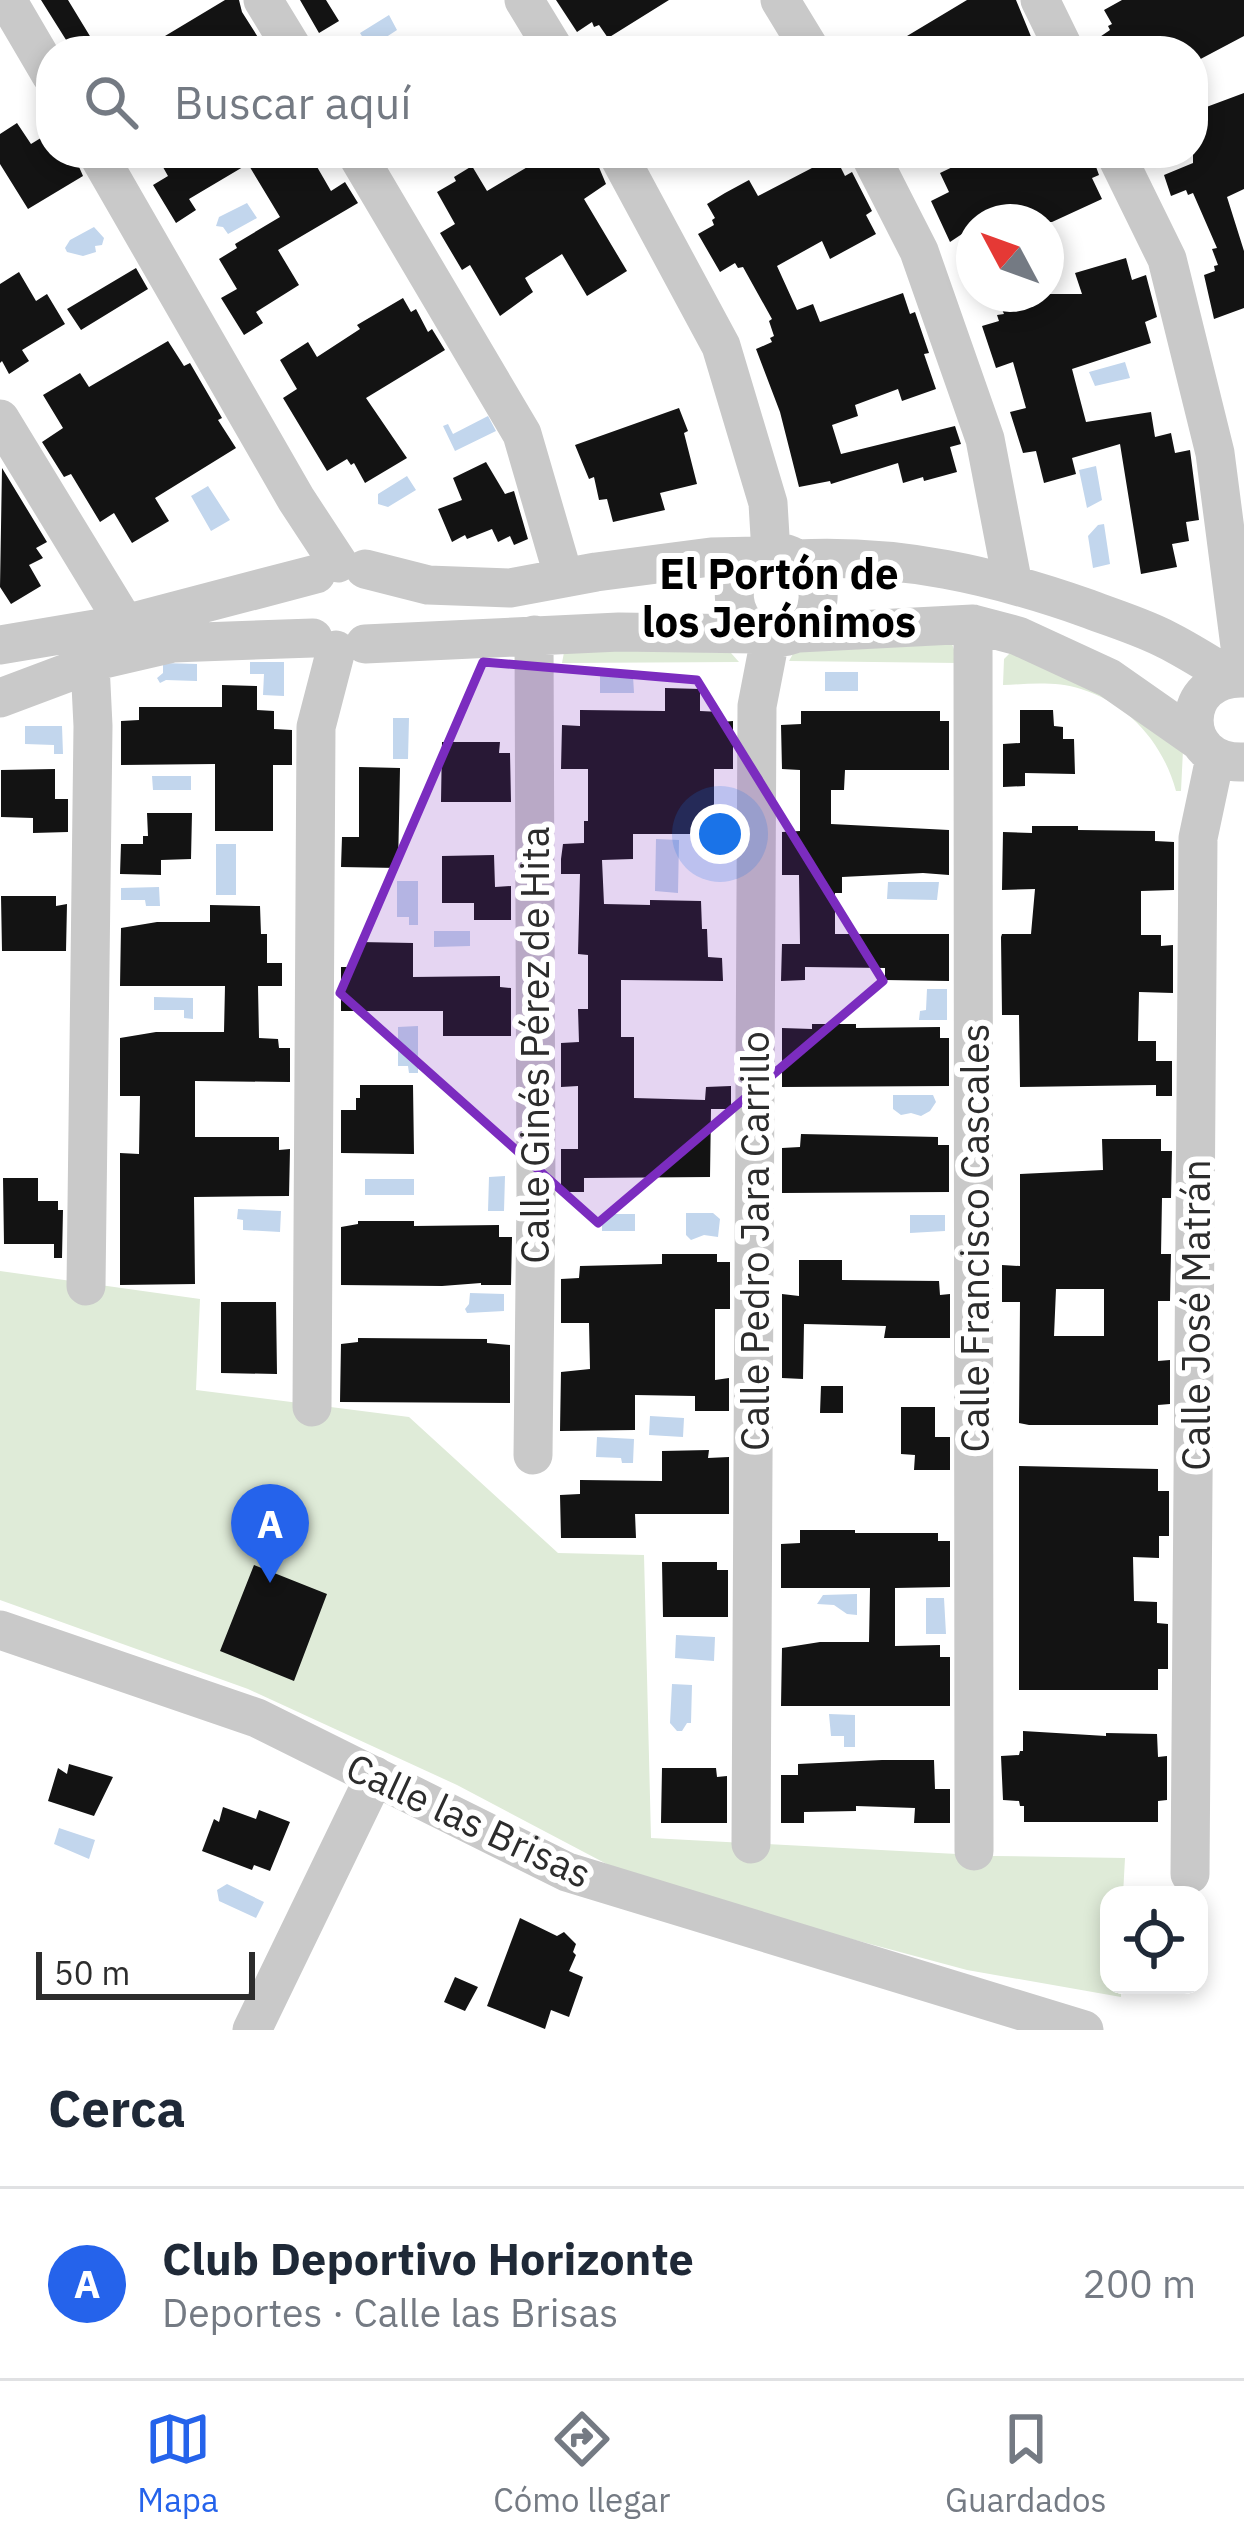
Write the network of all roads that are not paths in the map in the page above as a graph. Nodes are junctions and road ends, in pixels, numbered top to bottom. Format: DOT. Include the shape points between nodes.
graph roads {
  1 [pos="7,0"];
  2 [pos="263,0"];
  3 [pos="524,0"];
  4 [pos="780,0"];
  5 [pos="1040,0"];
  6 [pos="285,36"];
  7 [pos="546,36"];
  8 [pos="802,36"];
  9 [pos="1058,36"];
  10 [pos="36,49"];
  11 [pos="106,168"];
  12 [pos="365,168"];
  13 [pos="625,168"];
  14 [pos="877,168"];
  15 [pos="1122,168"];
  16 [pos="0,418"];
  17 [pos="776,556"];
  18 [pos="339,569"];
  19 [pos="564,578"];
  20 [pos="1013,585"];
  21 [pos="125,624"];
  22 [pos="973,624"];
  23 [pos="534,635"];
  24 [pos="774,635"];
  25 [pos="0,644"];
  26 [pos="338,644"];
  27 [pos="90,664"];
  28 [pos="1240,677"];
  29 [pos="0,698"];
  30 [pos="1226,759"];
  31 [pos="86,1286"];
  32 [pos="312,1406"];
  33 [pos="532,1455"];
  34 [pos="0,1630"];
  35 [pos="375,1777"];
  36 [pos="751,1844"];
  37 [pos="974,1851"];
  38 [pos="1190,1874"];
  39 [pos="252,2030"];
  40 [pos="1084,2030"];
  1 -- 10 [label="street"];
  2 -- 6 [label="street"];
  3 -- 7 [label="street"];
  4 -- 8 [label="street"];
  5 -- 9 [label="street"];
  11 -- 18 [label="street"];
  12 -- 19 [label="street" via="522,434"];
  13 -- 17 [label="street" via="721,346"];
  14 -- 20 [label="street" via="919,251 985,439"];
  15 -- 28 [label="street" via="1166,260 1215,453"];
  16 -- 21 [label="street"];
  17 -- 19 [label="street"];
  17 -- 20 [label="street" via="947,567"];
  17 -- 24 [label="street" via="740,572 733,595 739,618"];
  17 -- 24 [label="street" via="808,568 819,595 810,623"];
  18 -- 19 [label="street" via="428,585 510,588"];
  18 -- 21 [label="street"];
  18 -- 26 [label="street" via="307,583 300,606 306,629"];
  18 -- 26 [label="street" via="383,592 386,607 376,634"];
  20 -- 28 [label="street" via="1138,627"];
  21 -- 25 [label="street"];
  22 -- 24 [label="street"];
  22 -- 30 [label="street" via="1109,678"];
  22 -- 37 [label="street, Calle Francisco Cascales"];
  23 -- 24 [label="street"];
  23 -- 26 [label="street"];
  23 -- 33 [label="street, Calle Ginés Pérez de Hita"];
  24 -- 36 [label="street, Calle Pedro Jara Carrillo" via="757,706"];
  26 -- 27 [label="street" via="172,643"];
  26 -- 32 [label="street" via="316,727"];
  27 -- 29 [label="street"];
  27 -- 31 [label="street"];
  28 -- 30 [label="street, Calle José Matrán" via="1209,687 1193,719"];
  30 -- 38 [label="street, Calle José Matrán" via="1198,838"];
  34 -- 35 [label="street, Calle las Brisas" via="257,1718"];
  35 -- 39 [label="street"];
  35 -- 40 [label="street, Calle las Brisas" via="567,1872"];
}
